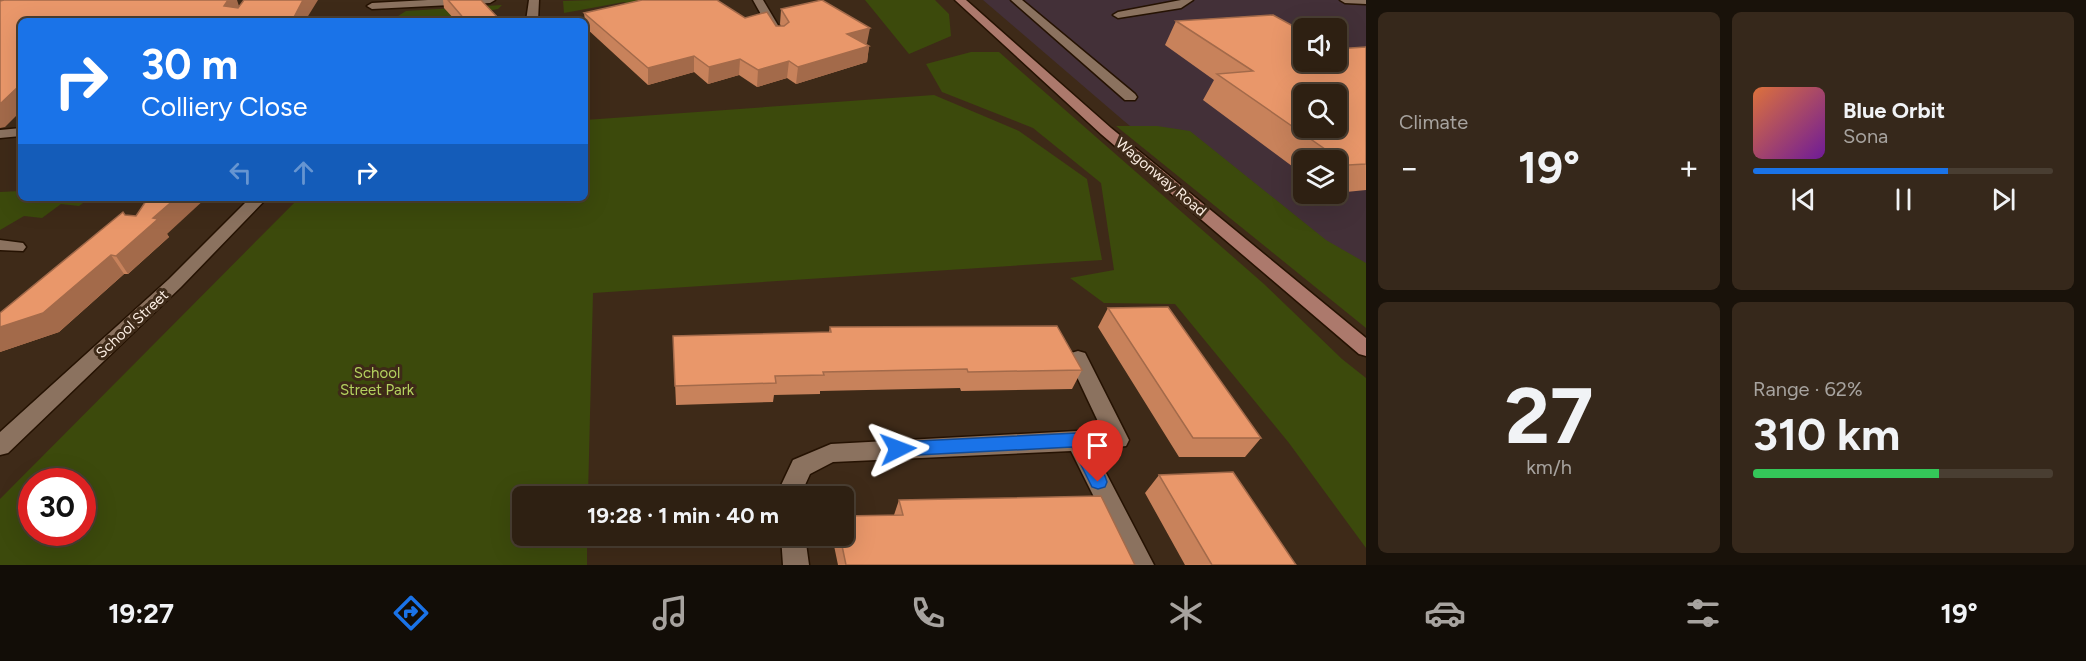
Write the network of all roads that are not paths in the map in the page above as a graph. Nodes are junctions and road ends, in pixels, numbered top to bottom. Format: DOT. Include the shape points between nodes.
graph roads {
  1 [pos="490,0"];
  2 [pos="534,0"];
  3 [pos="758,0"];
  4 [pos="960,0"];
  5 [pos="1016,0"];
  6 [pos="1185,0"];
  7 [pos="1345,0"];
  8 [pos="1366,1"];
  9 [pos="372,6"];
  10 [pos="1118,15"];
  11 [pos="532,18"];
  12 [pos="779,37"];
  13 [pos="1130,97"];
  14 [pos="18,132"];
  15 [pos="0,134"];
  16 [pos="256,201"];
  17 [pos="1366,349"];
  18 [pos="1078,358"];
  19 [pos="5,435"];
  20 [pos="1077,440"];
  21 [pos="792,486"];
  22 [pos="794,546"];
  23 [pos="796,565"];
  24 [pos="1141,565"];
  1 -- 9 [label="street"];
  2 -- 11 [label="street"];
  3 -- 12 [label="street"];
  4 -- 17 [label="main road, Wagonway Road" via="1106,131"];
  5 -- 13 [label="street"];
  6 -- 10 [label="street" via="1181,5"];
  7 -- 8 [label="street"];
  14 -- 15 [label="street"];
  16 -- 19 [label="street, School Street" via="167,291"];
  18 -- 20 [label="street" via="1118,440"];
  20 -- 21 [label="street" via="831,453 801,467"];
  20 -- 24 [label="street"];
  22 -- 23 [label="street"];
}
